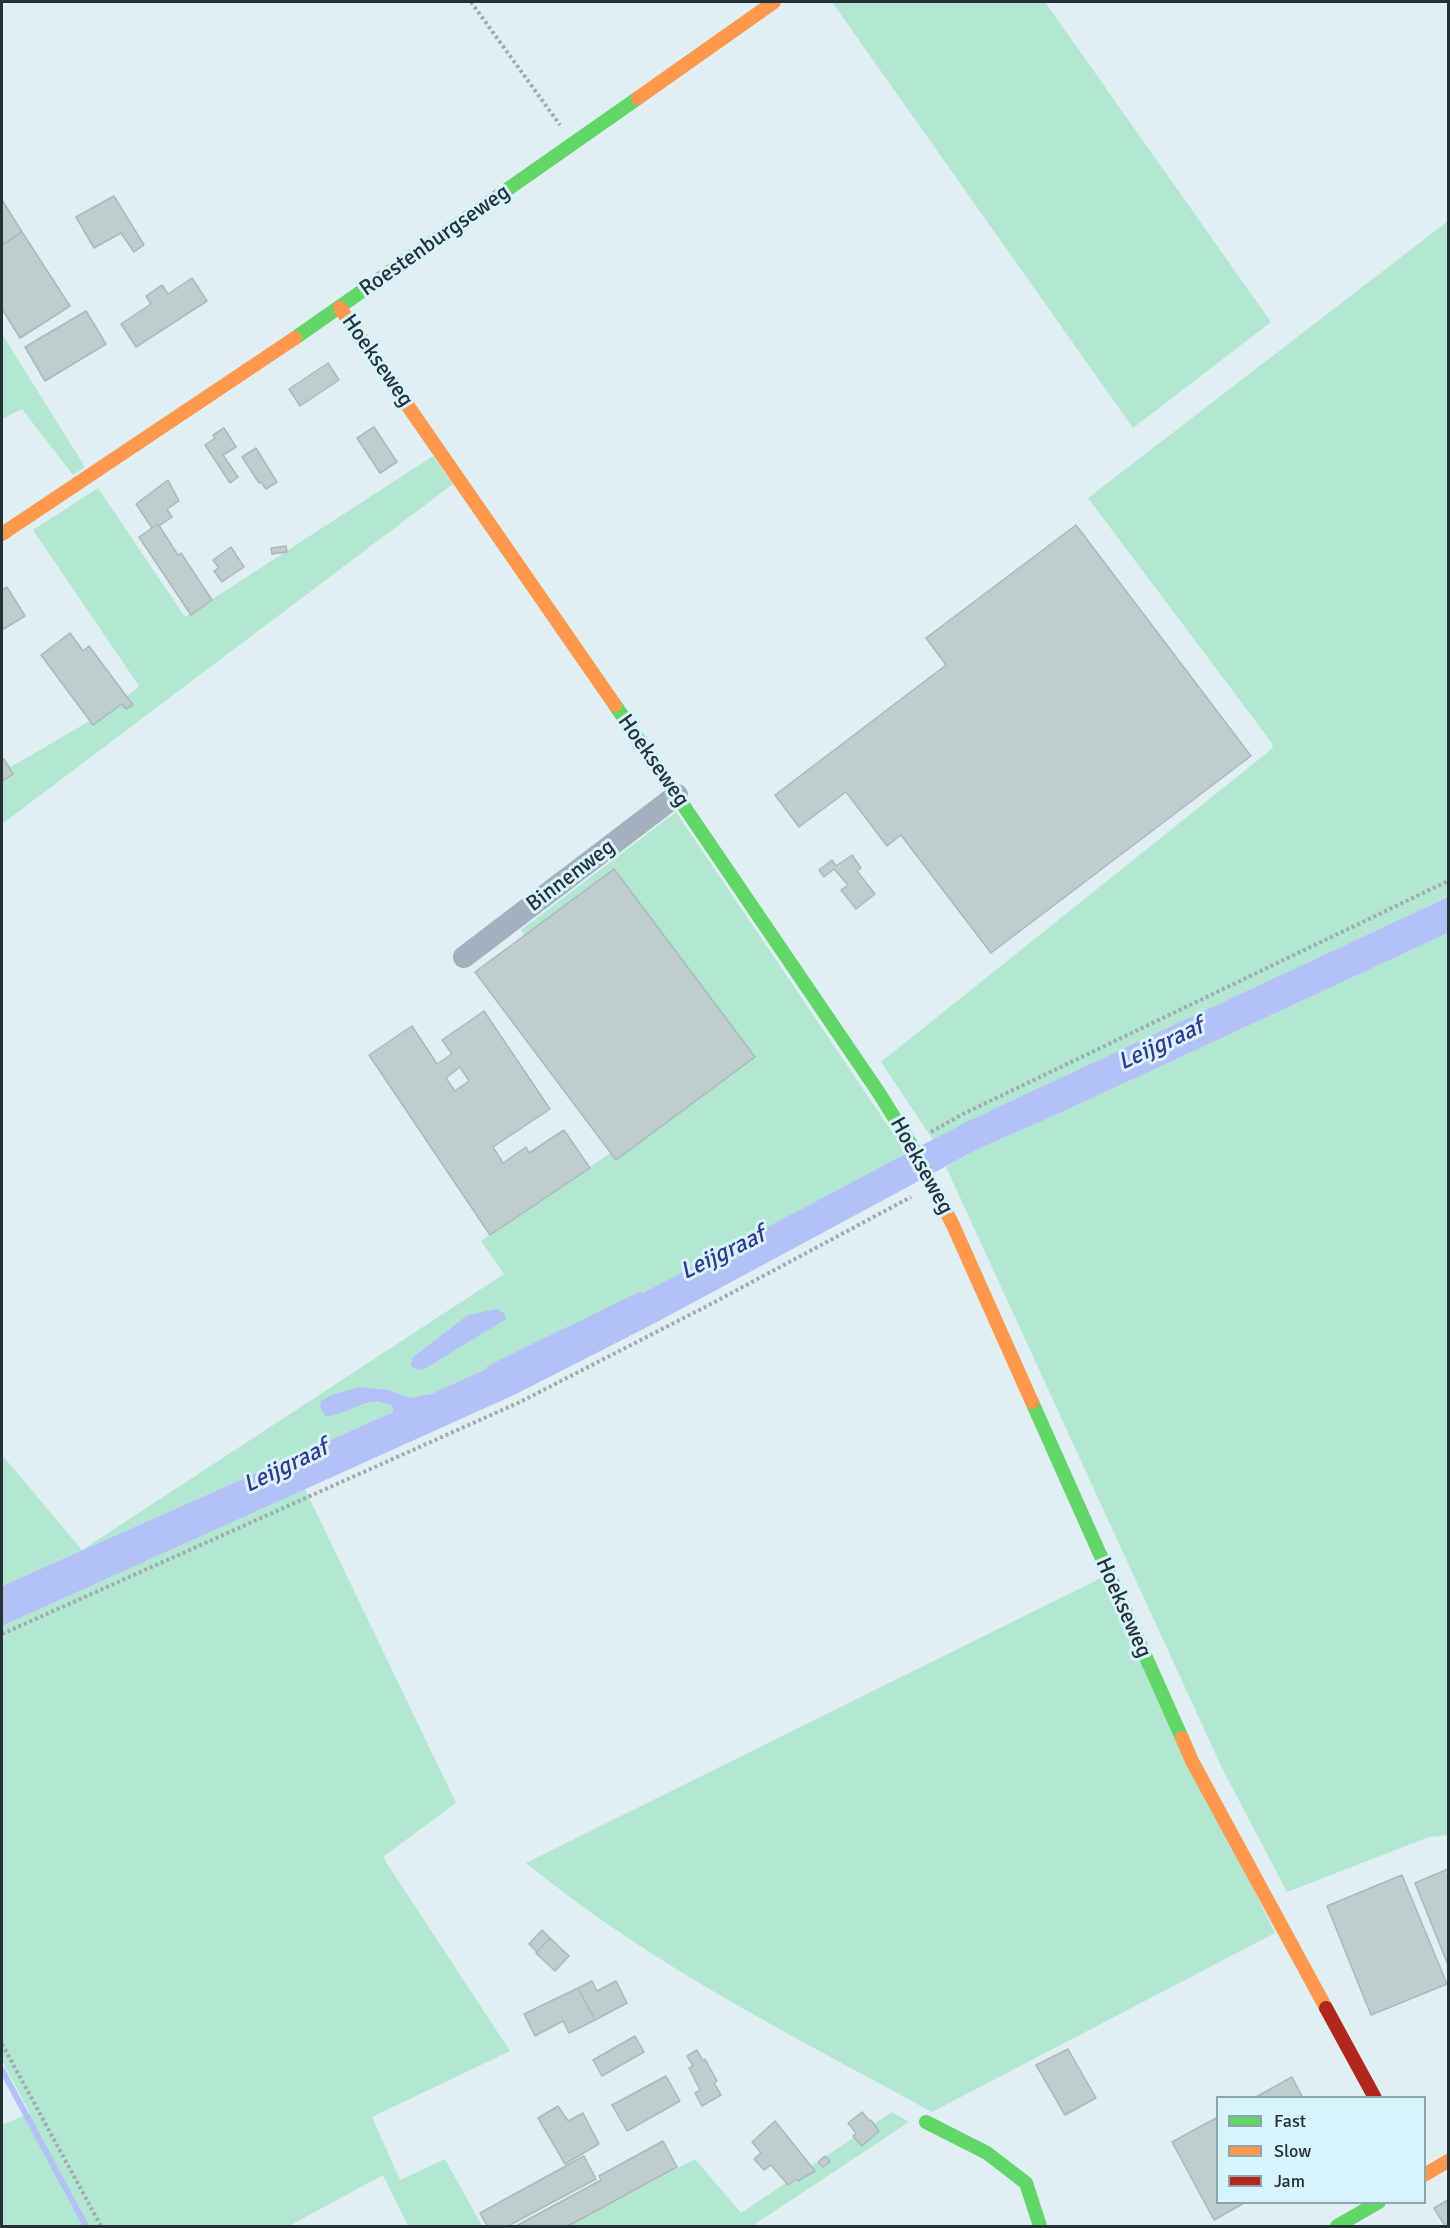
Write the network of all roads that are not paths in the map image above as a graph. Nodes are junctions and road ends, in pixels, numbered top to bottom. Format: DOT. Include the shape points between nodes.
graph roads {
  1 [pos="774,2"];
  2 [pos="340,308"];
  3 [pos="2,534"];
  4 [pos="677,795"];
  5 [pos="464,957"];
  6 [pos="1374,2096"];
  7 [pos="927,2122"];
  8 [pos="1449,2161"];
  9 [pos="1426,2174"];
  10 [pos="1376,2204"];
  11 [pos="1040,2226"];
  12 [pos="1337,2226"];
  1 -- 2 [label="street, Roestenburgseweg"];
  2 -- 3 [label="street, Roestenburgseweg"];
  2 -- 4 [label="street, Hoekseweg"];
  4 -- 5 [label="street, Binnenweg"];
  4 -- 6 [label="street, Hoekseweg" via="879,1093 933,1184 1192,1761"];
  7 -- 11 [label="street" via="987,2153 1026,2183"];
  8 -- 9 [label="street"];
  10 -- 12 [label="street"];
}
